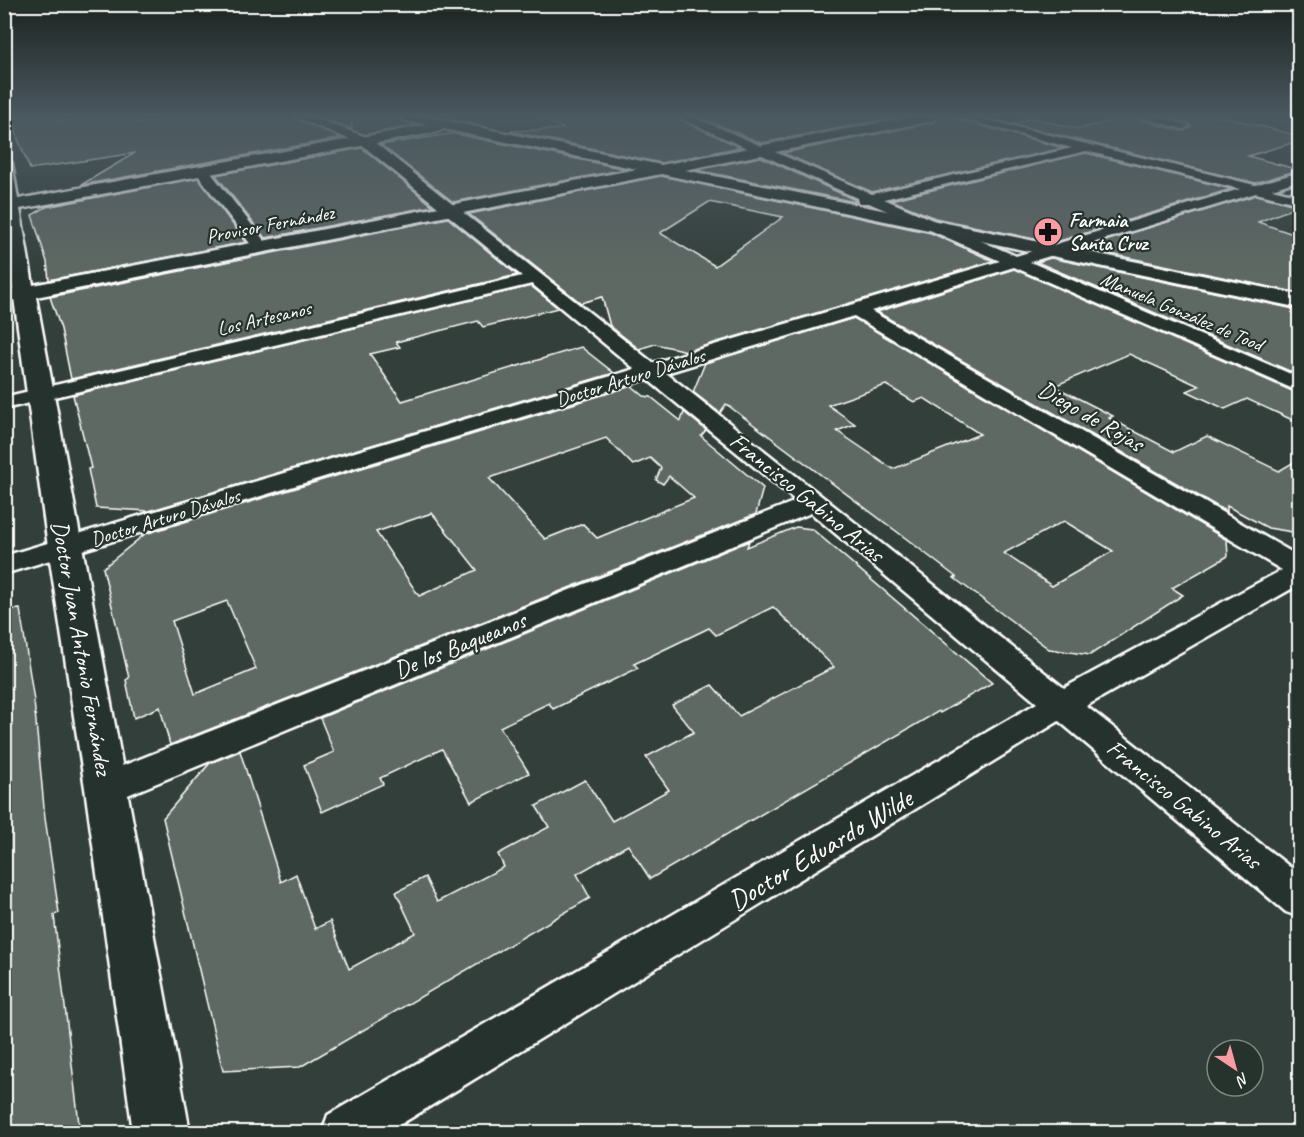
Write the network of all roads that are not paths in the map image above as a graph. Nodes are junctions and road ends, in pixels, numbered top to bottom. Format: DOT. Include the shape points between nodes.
graph roads {
  1 [pos="5,170"];
  2 [pos="207,170"];
  3 [pos="401,170"];
  4 [pos="661,170"];
  5 [pos="803,170"];
  6 [pos="992,170"];
  7 [pos="1177,170"];
  8 [pos="202,171"];
  9 [pos="1299,176"];
  10 [pos="1255,189"];
  11 [pos="868,199"];
  12 [pos="1299,200"];
  13 [pos="8,206"];
  14 [pos="836,207"];
  15 [pos="451,211"];
  16 [pos="926,224"];
  17 [pos="261,247"];
  18 [pos="1052,250"];
  19 [pos="1012,262"];
  20 [pos="535,278"];
  21 [pos="15,295"];
  22 [pos="1299,302"];
  23 [pos="855,309"];
  24 [pos="650,371"];
  25 [pos="1299,386"];
  26 [pos="23,398"];
  27 [pos="814,502"];
  28 [pos="64,547"];
  29 [pos="4,565"];
  30 [pos="1299,571"];
  31 [pos="1062,704"];
  32 [pos="106,788"];
  33 [pos="1299,899"];
  34 [pos="161,1132"];
  35 [pos="345,1132"];
  1 -- 13 [label="street, Doctor Juan Antonio Fernández"];
  2 -- 8 [label="street"];
  3 -- 15 [label="street, Francisco Gabino Arias"];
  4 -- 14 [label="street"];
  4 -- 15 [label="street, Provisor Fernández"];
  5 -- 11 [label="street, Manuela González de Tood"];
  6 -- 11 [label="street"];
  7 -- 10 [label="street"];
  8 -- 13 [label="street"];
  8 -- 17 [label="street"];
  9 -- 10 [label="street, Doctor Arturo Dávalos"];
  10 -- 12 [label="street"];
  10 -- 18 [label="street, Doctor Arturo Dávalos"];
  11 -- 14 [label="street"];
  11 -- 16 [label="street, Manuela González de Tood"];
  13 -- 21 [label="street, Doctor Juan Antonio Fernández"];
  14 -- 16 [label="street"];
  15 -- 17 [label="street, Provisor Fernández"];
  15 -- 20 [label="street, Francisco Gabino Arias"];
  16 -- 18 [label="street"];
  16 -- 19 [label="street, Manuela González de Tood"];
  17 -- 21 [label="street, Provisor Fernández"];
  18 -- 19 [label="street, Doctor Arturo Dávalos"];
  18 -- 22 [label="street"];
  19 -- 23 [label="street, Doctor Arturo Dávalos"];
  19 -- 25 [label="street, Manuela González de Tood"];
  20 -- 24 [label="street, Francisco Gabino Arias"];
  20 -- 26 [label="street, Los Artesanos"];
  21 -- 26 [label="street, Doctor Juan Antonio Fernández"];
  23 -- 24 [label="street, Doctor Arturo Dávalos"];
  23 -- 30 [label="street, Diego de Rojas"];
  24 -- 27 [label="street, Francisco Gabino Arias"];
  24 -- 28 [label="street, Doctor Arturo Dávalos"];
  26 -- 28 [label="street, Doctor Juan Antonio Fernández"];
  27 -- 31 [label="street, Francisco Gabino Arias"];
  27 -- 32 [label="street, De los Baqueanos"];
  28 -- 29 [label="street, Doctor Arturo Dávalos"];
  28 -- 32 [label="street, Doctor Juan Antonio Fernández"];
  30 -- 31 [label="street, Doctor Eduardo Wilde"];
  31 -- 33 [label="street, Francisco Gabino Arias"];
  31 -- 35 [label="street, Doctor Eduardo Wilde"];
  32 -- 34 [label="street, Doctor Juan Antonio Fernández"];
}
